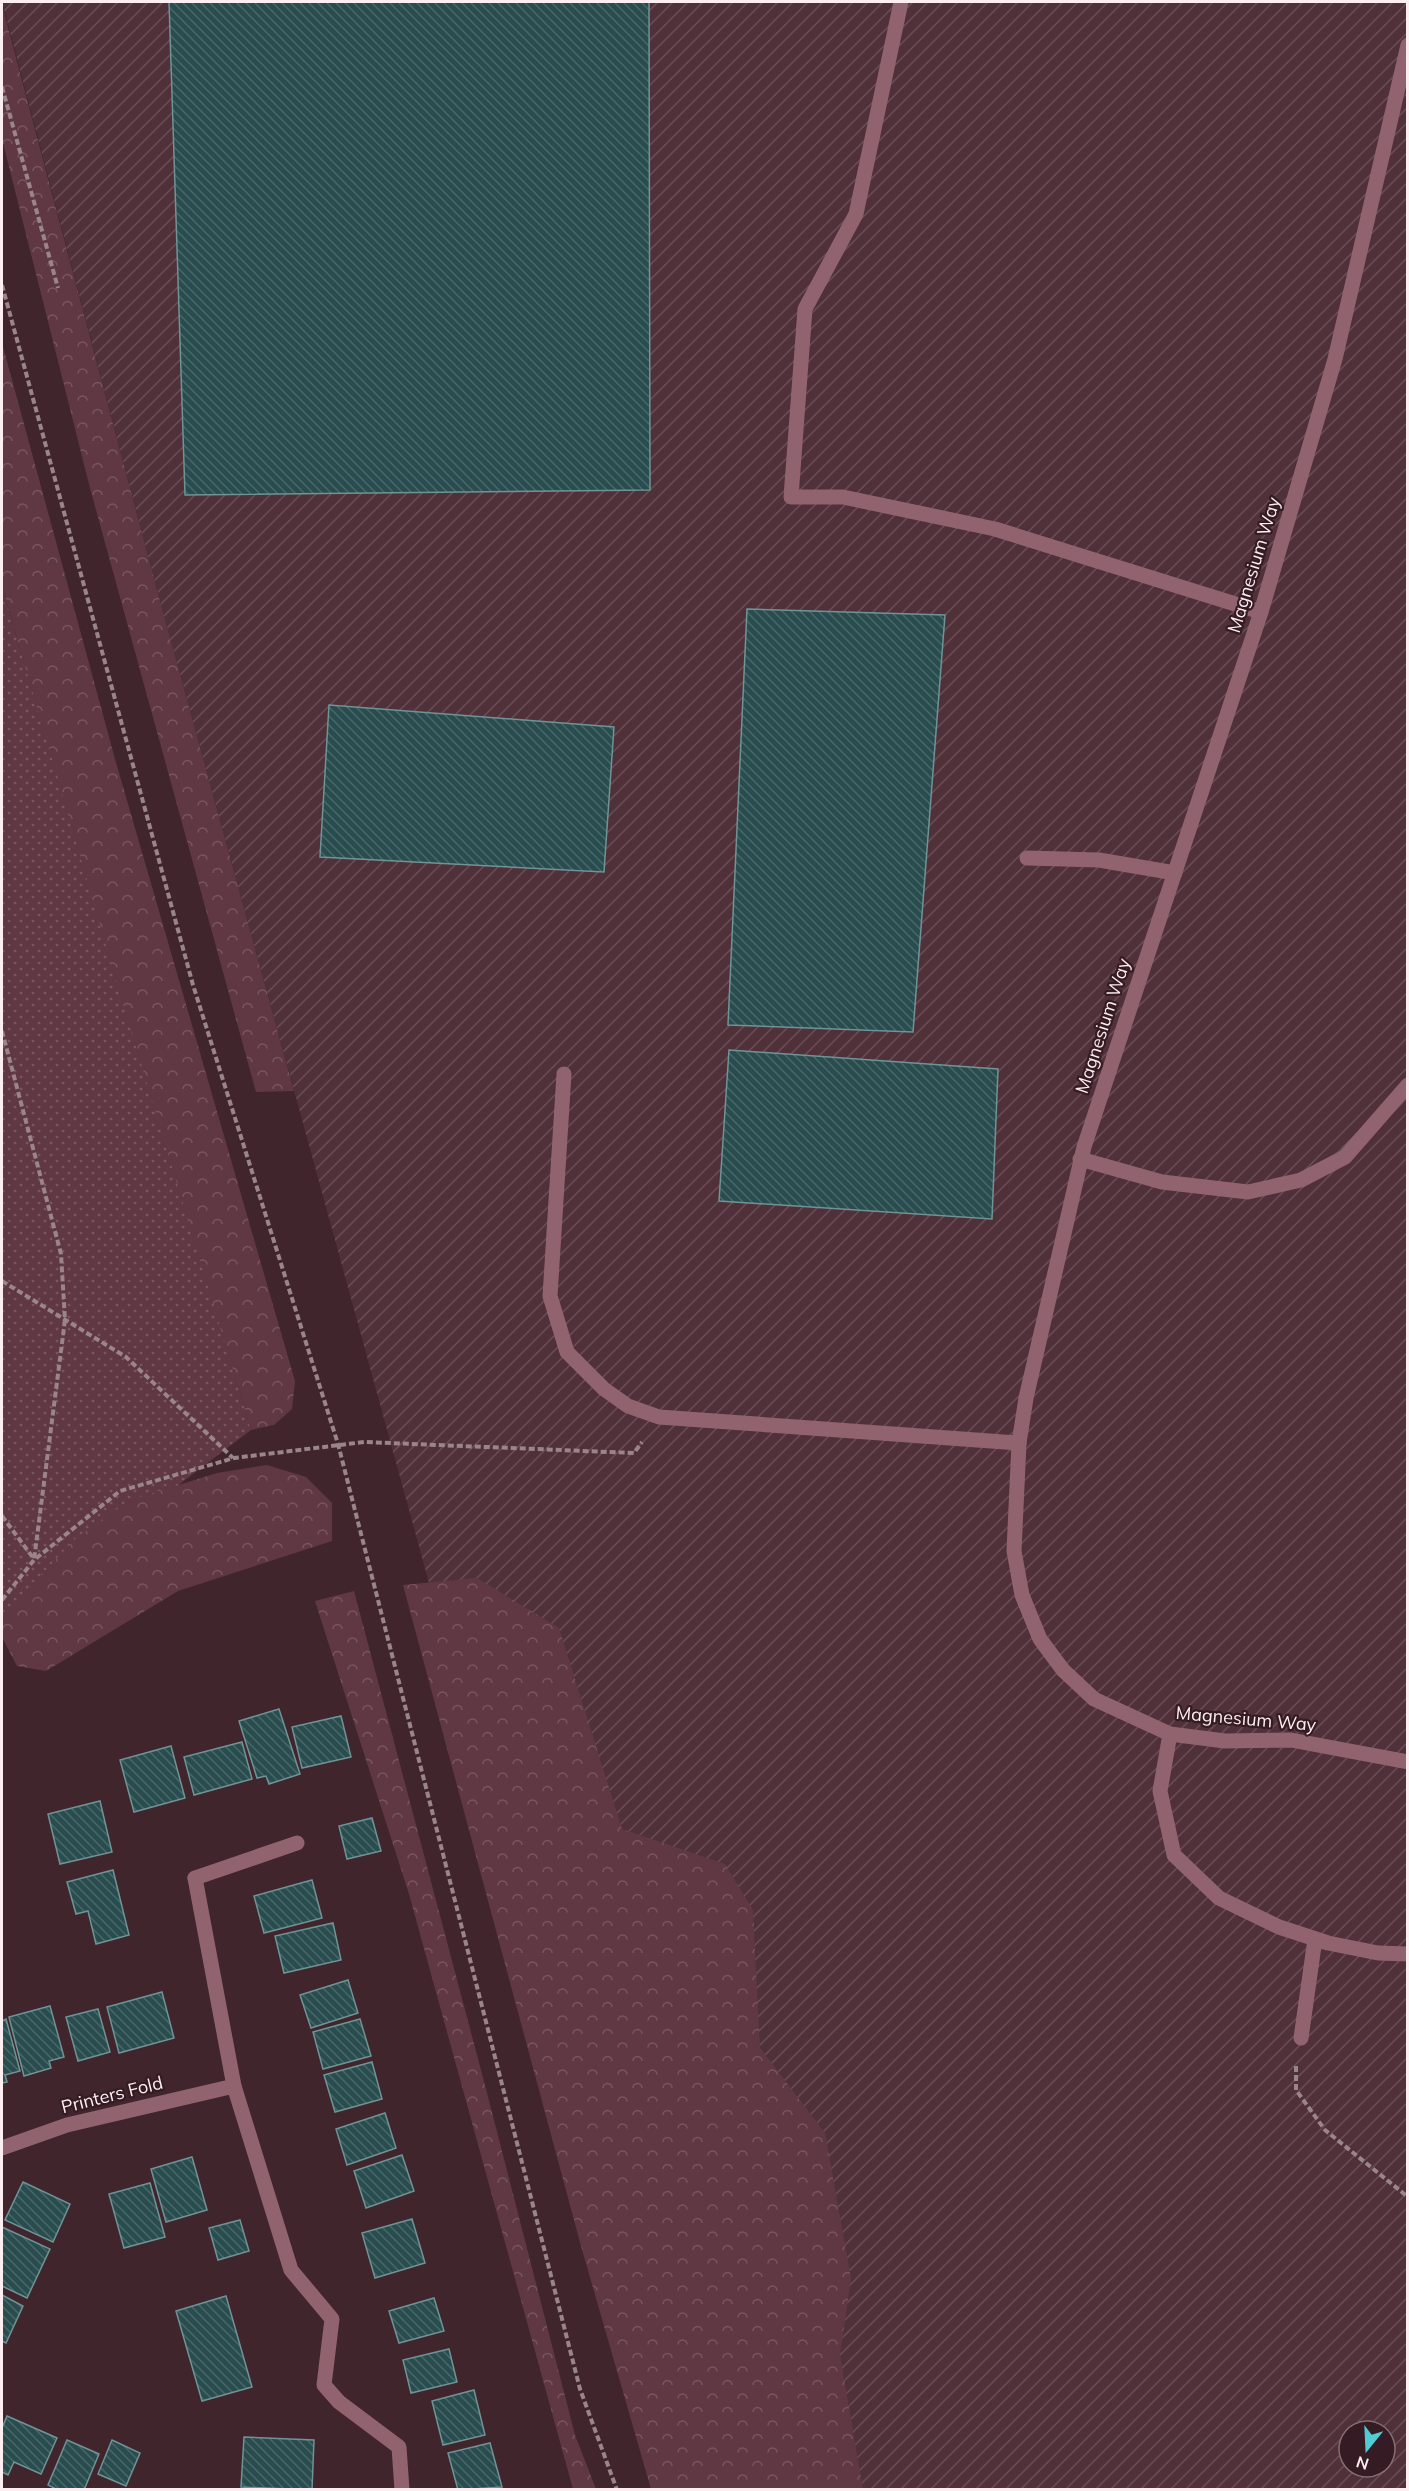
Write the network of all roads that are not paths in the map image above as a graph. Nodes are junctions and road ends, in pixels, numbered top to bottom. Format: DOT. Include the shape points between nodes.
graph roads {
  1 [pos="901,2"];
  2 [pos="1407,45"];
  3 [pos="1261,612"];
  4 [pos="1028,858"];
  5 [pos="1175,873"];
  6 [pos="564,1074"];
  7 [pos="1407,1085"];
  8 [pos="1080,1159"];
  9 [pos="1019,1443"];
  10 [pos="1170,1734"];
  11 [pos="1407,1762"];
  12 [pos="297,1843"];
  13 [pos="1315,1939"];
  14 [pos="1407,1954"];
  15 [pos="1301,2038"];
  16 [pos="234,2086"];
  17 [pos="2,2148"];
  18 [pos="402,2490"];
  1 -- 3 [label="street" via="856,214 805,309 791,497 843,497 995,529"];
  2 -- 3 [label="street, Magnesium Way" via="1335,359"];
  3 -- 5 [label="street, Magnesium Way"];
  4 -- 5 [label="street" via="1099,860"];
  5 -- 8 [label="street, Magnesium Way"];
  6 -- 9 [label="street" via="550,1296 567,1352 604,1389 628,1406 659,1416"];
  7 -- 8 [label="street" via="1345,1158 1290,1183 1237,1191 1162,1182"];
  8 -- 9 [label="street, Magnesium Way"];
  9 -- 10 [label="street, Magnesium Way" via="1014,1551 1022,1595 1040,1640 1063,1670 1094,1699"];
  10 -- 11 [label="street, Magnesium Way" via="1225,1741 1291,1740"];
  10 -- 13 [label="street" via="1160,1791 1174,1855 1219,1898 1279,1927"];
  12 -- 16 [label="street" via="195,1878"];
  13 -- 14 [label="street" via="1378,1953"];
  13 -- 15 [label="street"];
  16 -- 17 [label="street, Printers Fold" via="67,2125"];
  16 -- 18 [label="street" via="291,2270 332,2319 324,2385 339,2402 399,2447"];
}
